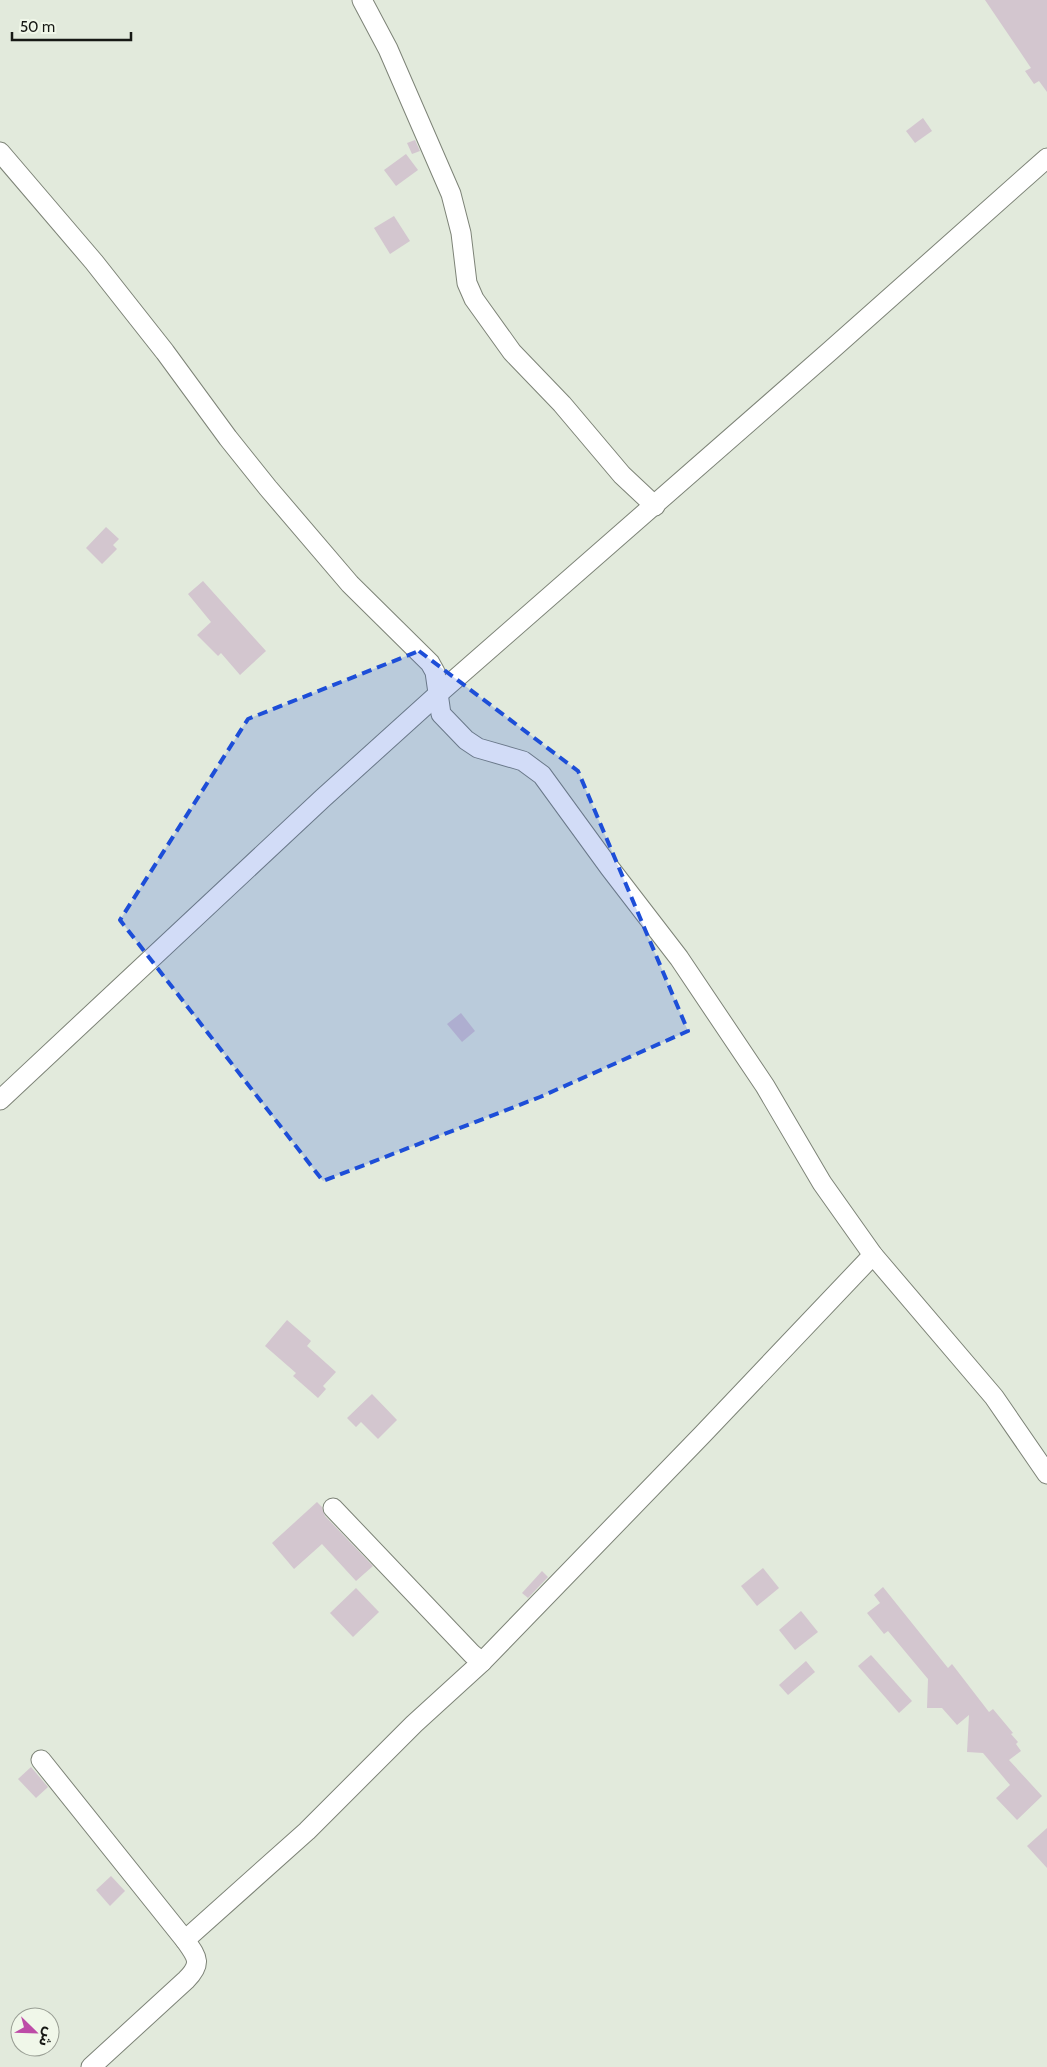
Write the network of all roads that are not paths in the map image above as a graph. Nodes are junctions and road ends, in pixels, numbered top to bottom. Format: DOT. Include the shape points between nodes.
graph roads {
  1 [pos="362,0"];
  2 [pos="0,152"];
  3 [pos="1047,158"];
  4 [pos="654,506"];
  5 [pos="437,695"];
  6 [pos="0,1100"];
  7 [pos="873,1255"];
  8 [pos="1047,1474"];
  9 [pos="333,1508"];
  10 [pos="482,1662"];
  11 [pos="41,1760"];
  12 [pos="185,1940"];
  13 [pos="92,2067"];
  1 -- 4 [label="street" via="388,49 450,194 461,233 467,283 474,299 512,352 562,404 622,475"];
  2 -- 5 [label="street" via="166,352 268,488 350,584 430,663 435,672"];
  3 -- 4 [label="street"];
  4 -- 5 [label="street"];
  5 -- 6 [label="street"];
  5 -- 7 [label="street" via="441,714 466,740 484,751 523,760 542,775 679,958 765,1086 822,1183"];
  7 -- 8 [label="street" via="994,1397"];
  7 -- 10 [label="street"];
  9 -- 10 [label="street"];
  10 -- 12 [label="street" via="414,1724 307,1831"];
  11 -- 12 [label="street"];
  12 -- 13 [label="street" via="196,1956 192,1974"];
}
